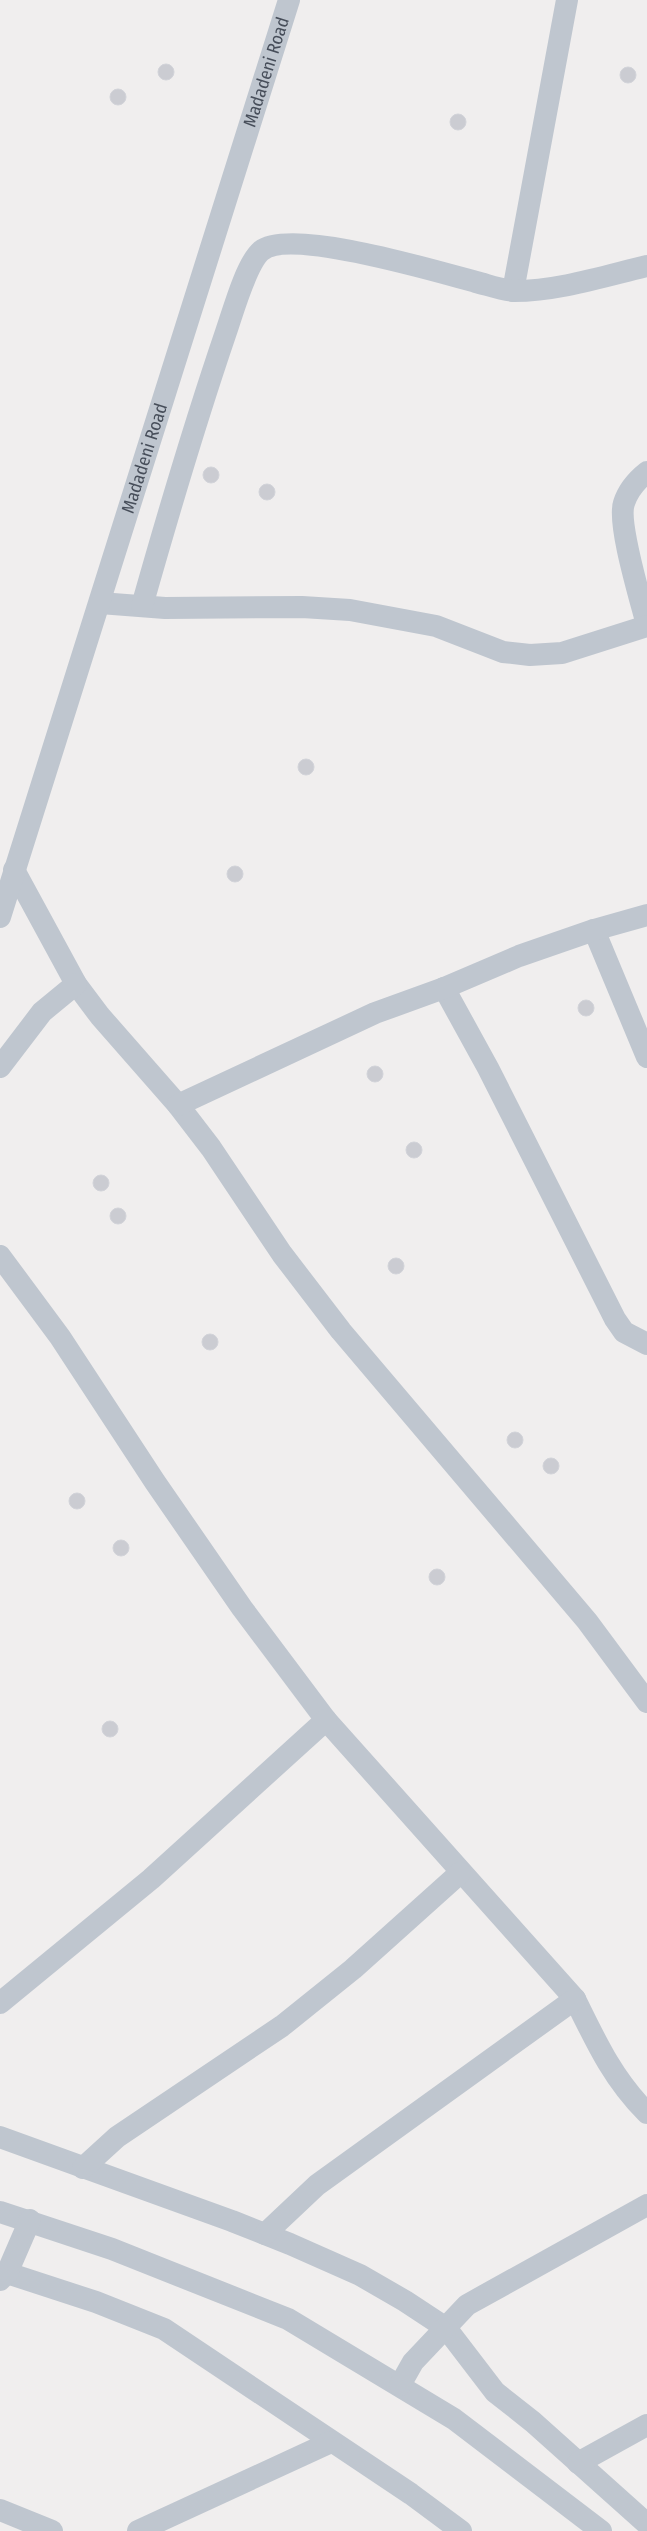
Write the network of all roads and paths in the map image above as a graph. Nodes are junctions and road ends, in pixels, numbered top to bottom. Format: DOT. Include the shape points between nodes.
graph roads {
  1 [pos="289,0"];
  2 [pos="567,0"];
  3 [pos="647,266"];
  4 [pos="513,291"];
  5 [pos="647,472"];
  6 [pos="100,602"];
  7 [pos="142,606"];
  8 [pos="647,625"];
  9 [pos="14,870"];
  10 [pos="647,915"];
  11 [pos="0,917"];
  12 [pos="594,930"];
  13 [pos="76,984"];
  14 [pos="444,988"];
  15 [pos="647,1057"];
  16 [pos="0,1067"];
  17 [pos="178,1104"];
  18 [pos="0,1256"];
  19 [pos="647,1344"];
  20 [pos="647,1702"];
  21 [pos="326,1720"];
  22 [pos="460,1873"];
  23 [pos="575,1999"];
  24 [pos="0,2003"];
  25 [pos="647,2113"];
  26 [pos="0,2137"];
  27 [pos="83,2168"];
  28 [pos="647,2205"];
  29 [pos="0,2212"];
  30 [pos="30,2220"];
  31 [pos="265,2234"];
  32 [pos="3,2277"];
  33 [pos="446,2328"];
  34 [pos="400,2385"];
  35 [pos="647,2425"];
  36 [pos="331,2442"];
  37 [pos="578,2463"];
  38 [pos="0,2510"];
  39 [pos="647,2524"];
  40 [pos="52,2531"];
  41 [pos="138,2531"];
  42 [pos="461,2531"];
  43 [pos="601,2531"];
  1 -- 6 [label="street, Madadeni Road"];
  2 -- 4 [label="street"];
  3 -- 4 [label="street" via="555,286"];
  4 -- 7 [label="street" via="360,253 318,246 275,245 262,250 242,289 190,438"];
  5 -- 8 [label="street" via="637,481 623,504 624,526"];
  6 -- 7 [label="street"];
  6 -- 9 [label="street, Madadeni Road"];
  7 -- 8 [label="street" via="350,610 436,626 503,652 530,655 562,653"];
  9 -- 11 [label="street, Madadeni Road"];
  9 -- 13 [label="street"];
  10 -- 12 [label="street"];
  12 -- 14 [label="street" via="519,956"];
  12 -- 15 [label="street"];
  13 -- 16 [label="street" via="42,1012"];
  13 -- 17 [label="street"];
  14 -- 17 [label="street" via="374,1013"];
  14 -- 19 [label="street" via="493,1076 615,1319 624,1332"];
  17 -- 20 [label="street" via="282,1254 341,1331 587,1621"];
  18 -- 21 [label="street" via="60,1337 242,1608"];
  21 -- 22 [label="street"];
  21 -- 24 [label="street" via="151,1879"];
  22 -- 23 [label="street"];
  22 -- 27 [label="street" via="353,1969 282,2026 117,2137"];
  23 -- 25 [label="street" via="601,2053 626,2092"];
  23 -- 31 [label="street" via="317,2185"];
  26 -- 27 [label="street"];
  27 -- 31 [label="street"];
  28 -- 33 [label="street" via="482,2295 454,2316"];
  29 -- 30 [label="street"];
  30 -- 32 [label="street"];
  30 -- 34 [label="street" via="189,2278 288,2319"];
  31 -- 33 [label="street" via="360,2275"];
  32 -- 36 [label="street" via="96,2302 164,2329"];
  33 -- 34 [label="street" via="413,2362"];
  33 -- 37 [label="street" via="496,2392"];
  34 -- 43 [label="street" via="491,2446"];
  35 -- 37 [label="street"];
  36 -- 41 [label="street"];
  36 -- 42 [label="street"];
  37 -- 39 [label="street"];
  38 -- 40 [label="street"];
}
